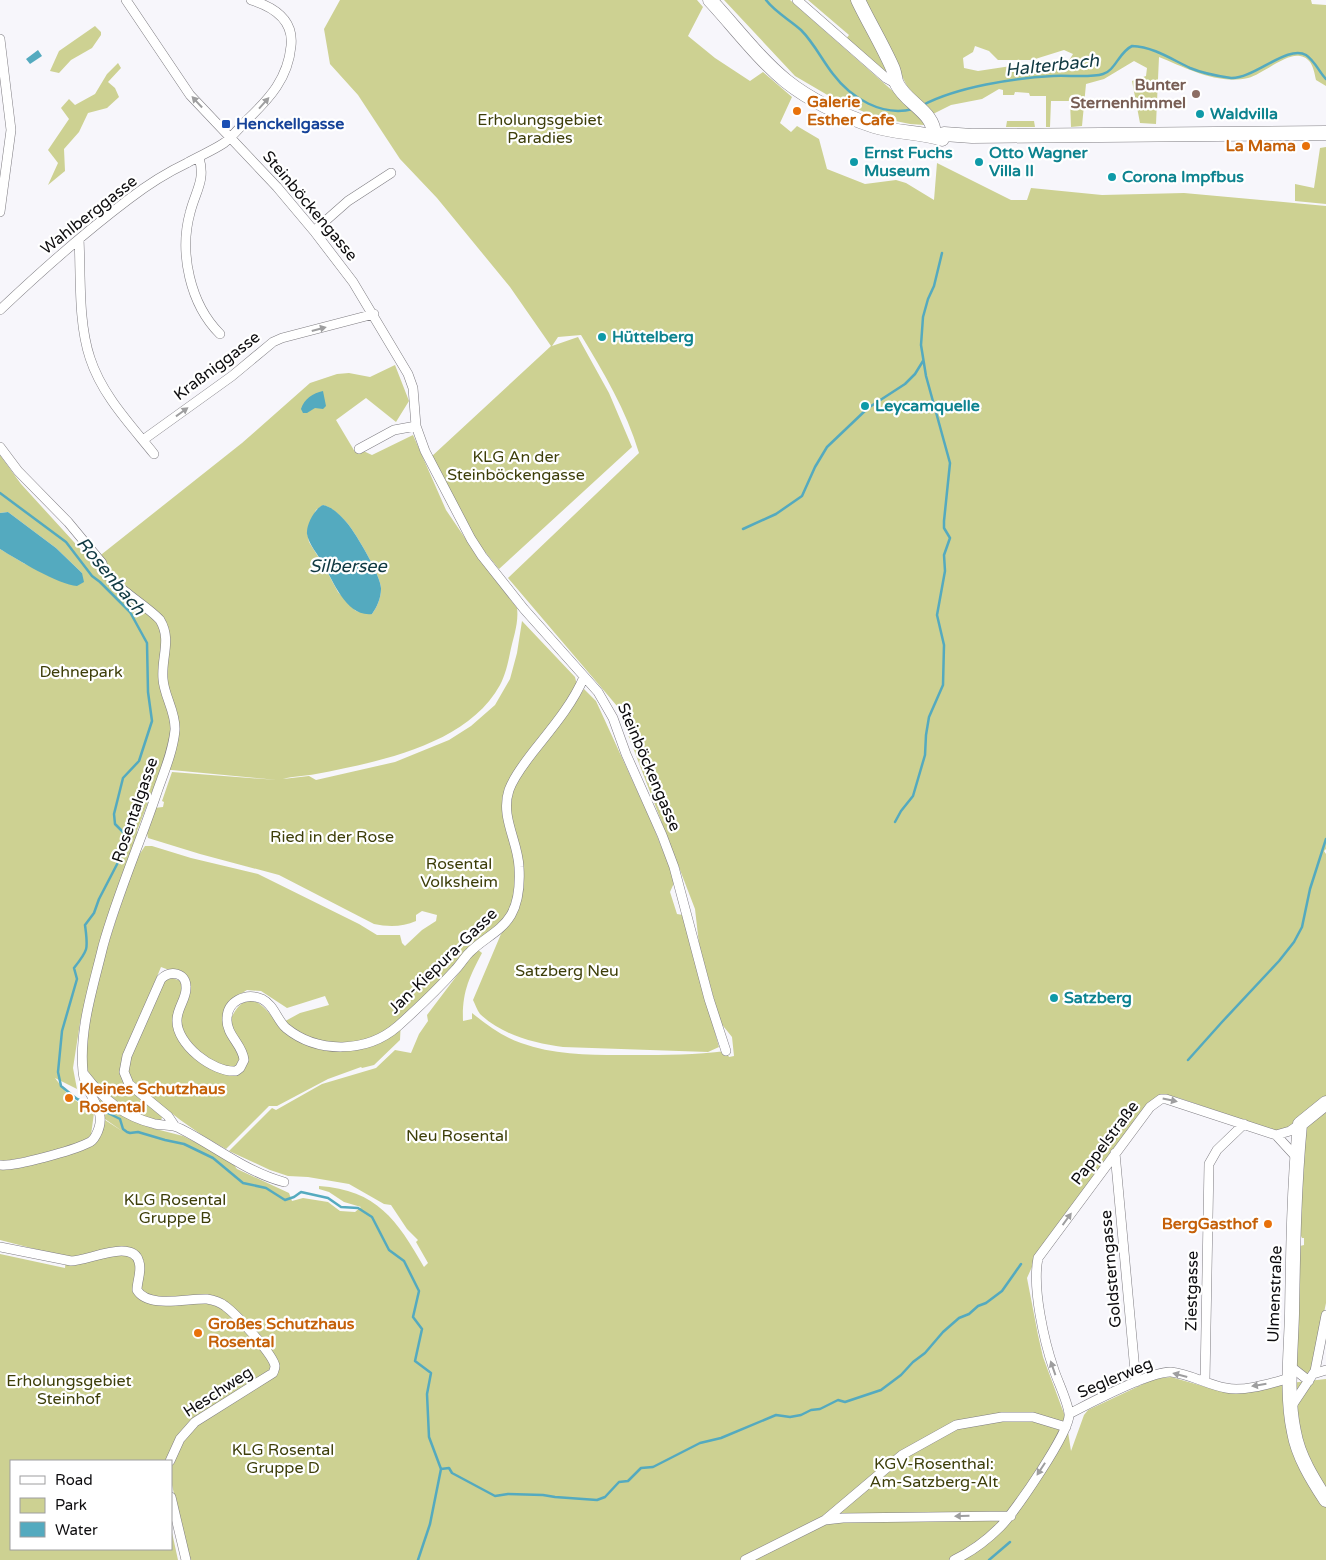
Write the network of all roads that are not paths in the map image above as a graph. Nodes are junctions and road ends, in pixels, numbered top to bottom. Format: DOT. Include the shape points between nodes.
graph roads {
  1 [pos="126,0"];
  2 [pos="251,0"];
  3 [pos="710,0"];
  4 [pos="797,0"];
  5 [pos="858,0"];
  6 [pos="0,39"];
  7 [pos="897,84"];
  8 [pos="1326,133"];
  9 [pos="934,136"];
  10 [pos="230,138"];
  11 [pos="199,158"];
  12 [pos="391,173"];
  13 [pos="0,212"];
  14 [pos="314,231"];
  15 [pos="79,239"];
  16 [pos="0,310"];
  17 [pos="374,314"];
  18 [pos="220,334"];
  19 [pos="416,426"];
  20 [pos="143,440"];
  21 [pos="0,448"];
  22 [pos="359,450"];
  23 [pos="154,454"];
  24 [pos="584,677"];
  25 [pos="726,1051"];
  26 [pos="82,1072"];
  27 [pos="1326,1103"];
  28 [pos="1244,1124"];
  29 [pos="1300,1124"];
  30 [pos="174,1125"];
  31 [pos="1276,1135"];
  32 [pos="1116,1153"];
  33 [pos="1298,1159"];
  34 [pos="0,1165"];
  35 [pos="284,1182"];
  36 [pos="0,1247"];
  37 [pos="1326,1315"];
  38 [pos="1326,1370"];
  39 [pos="1290,1372"];
  40 [pos="1311,1378"];
  41 [pos="1206,1381"];
  42 [pos="1136,1382"];
  43 [pos="1291,1407"];
  44 [pos="1069,1414"];
  45 [pos="1066,1427"];
  46 [pos="170,1460"];
  47 [pos="1326,1500"];
  48 [pos="172,1501"];
  49 [pos="1011,1516"];
  50 [pos="824,1520"];
  51 [pos="186,1560"];
  52 [pos="745,1560"];
  53 [pos="954,1560"];
  10 -- 1 [label="street, Steinböckengasse, one-way" via="190,95"];
  10 -- 2 [label="street, one-way" via="280,85 290,57 291,31 284,19 274,10"];
  3 -- 9 [label="main road" via="776,72 806,94 843,114 875,126"];
  4 -- 7 [label="street"];
  5 -- 7 [label="main road"];
  6 -- 13 [label="street" via="11,130"];
  7 -- 9 [label="main road" via="928,117"];
  8 -- 9 [label="main road"];
  10 -- 11 [label="street, Wahlberggasse"];
  10 -- 14 [label="street, Steinböckengasse"];
  11 -- 15 [label="street, Wahlberggasse" via="187,162 131,198"];
  11 -- 18 [label="street" via="203,169 185,236 185,252 199,302 206,318"];
  12 -- 14 [label="street" via="348,200"];
  14 -- 17 [label="street, Steinböckengasse" via="354,282"];
  15 -- 16 [label="street, Wahlberggasse"];
  15 -- 20 [label="street" via="84,332 90,358 118,411"];
  17 -- 19 [label="street, Steinböckengasse" via="408,374 413,388"];
  20 -- 17 [label="street, Kraßniggasse, one-way" via="273,342"];
  19 -- 22 [label="street" via="394,430"];
  19 -- 24 [label="street, Steinböckengasse" via="433,470 482,556"];
  20 -- 23 [label="street"];
  21 -- 26 [label="street, Rosentalgasse" via="76,532 110,577 160,620 167,638 163,679 174,721 173,740 104,944 84,1021"];
  24 -- 25 [label="street, Steinböckengasse" via="604,700 613,718 670,855"];
  24 -- 30 [label="street, Jan-Kiepura-Gasse" via="573,700 520,770 509,790 507,818 518,856 518,898 504,926 470,951 429,997 391,1032 354,1046 321,1045 304,1038 287,1028 264,1000 244,997 232,1005 227,1018 244,1060 236,1071 218,1068 184,1041 178,1031 177,1016 186,992 185,980 172,973 167,974 161,978 127,1056 124,1072 129,1084 168,1116"];
  26 -- 30 [label="street, Jan-Kiepura-Gasse" via="118,1109 153,1124"];
  26 -- 34 [label="street, Rosentalgasse" via="86,1089 99,1110 97,1134 88,1143 14,1165"];
  27 -- 29 [label="main road"];
  28 -- 31 [label="street, Pappelstraße"];
  32 -- 28 [label="street, Pappelstraße, one-way" via="1150,1107 1161,1098"];
  28 -- 41 [label="street, Ziestgasse" via="1217,1150 1209,1164"];
  29 -- 31 [label="street"];
  29 -- 33 [label="main road, Ulmenstraße"];
  30 -- 35 [label="street, Jan-Kiepura-Gasse" via="264,1176"];
  31 -- 33 [label="street, Pappelstraße"];
  32 -- 42 [label="street, Goldsterngasse"];
  44 -- 32 [label="street, Pappelstraße, one-way" via="1050,1357 1037,1296 1038,1258"];
  33 -- 39 [label="main road, Ulmenstraße"];
  36 -- 46 [label="street, Heschweg" via="71,1262 130,1251 140,1263 137,1290 143,1296 159,1301 208,1299 220,1303 261,1344 274,1363 273,1373 195,1422 180,1439"];
  37 -- 40 [label="street"];
  38 -- 40 [label="street"];
  39 -- 40 [label="street"];
  39 -- 41 [label="street, Seglerweg, one-way" via="1271,1383 1240,1388 1227,1388"];
  39 -- 43 [label="main road, Ulmenstraße"];
  40 -- 43 [label="street"];
  41 -- 42 [label="street, Seglerweg, one-way" via="1171,1372"];
  42 -- 44 [label="street, Seglerweg"];
  43 -- 47 [label="main road, Ulmenstraße" via="1299,1450"];
  44 -- 45 [label="street"];
  45 -- 49 [label="street, one-way"];
  45 -- 50 [label="street" via="1034,1416 1002,1417 956,1425 902,1455"];
  48 -- 51 [label="street"];
  49 -- 50 [label="street, one-way"];
  49 -- 53 [label="street" via="990,1536"];
  50 -- 52 [label="street"];
}
